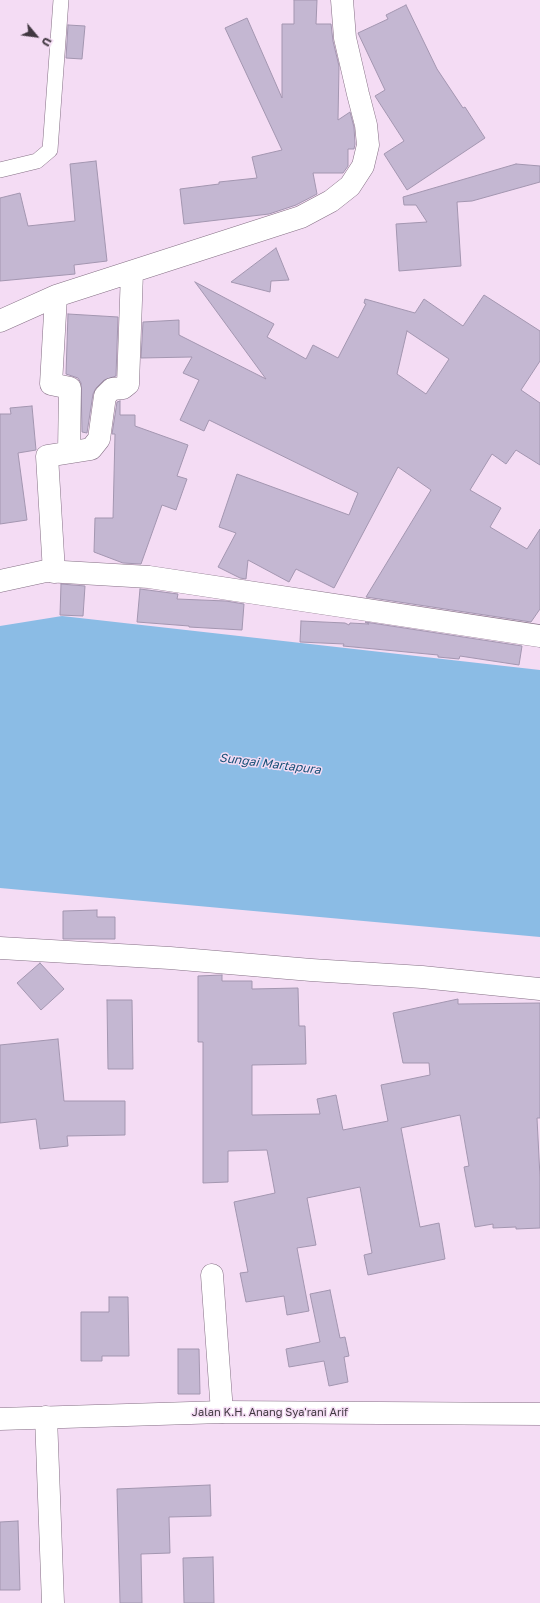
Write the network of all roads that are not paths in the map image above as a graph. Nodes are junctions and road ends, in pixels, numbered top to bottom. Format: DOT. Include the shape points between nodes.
graph roads {
  1 [pos="62,0"];
  2 [pos="342,0"];
  3 [pos="0,170"];
  4 [pos="132,272"];
  5 [pos="56,296"];
  6 [pos="0,321"];
  7 [pos="69,452"];
  8 [pos="50,572"];
  9 [pos="0,581"];
  10 [pos="540,636"];
  11 [pos="0,948"];
  12 [pos="540,989"];
  13 [pos="212,1275"];
  14 [pos="222,1412"];
  15 [pos="540,1414"];
  16 [pos="46,1417"];
  17 [pos="0,1419"];
  18 [pos="53,1603"];
  1 -- 3 [label="lane" via="50,150 37,161"];
  2 -- 4 [label="street" via="345,38 366,124 368,145 363,166 350,186 331,201 301,217"];
  4 -- 5 [label="street"];
  4 -- 7 [label="street" via="128,384 123,388 112,389 105,396 99,439 96,444 91,449"];
  5 -- 6 [label="street"];
  5 -- 7 [label="street" via="51,384 70,388"];
  7 -- 8 [label="street" via="47,456"];
  8 -- 9 [label="street"];
  8 -- 10 [label="street" via="149,577"];
  11 -- 12 [label="street" via="422,977"];
  13 -- 14 [label="street"];
  14 -- 15 [label="street, Jalan K.H. Anang Sya'rani Arif"];
  14 -- 16 [label="street, Jalan K.H. Anang Sya'rani Arif"];
  16 -- 17 [label="street, Jalan K.H. Anang Sya'rani Arif"];
  16 -- 18 [label="street"];
}
